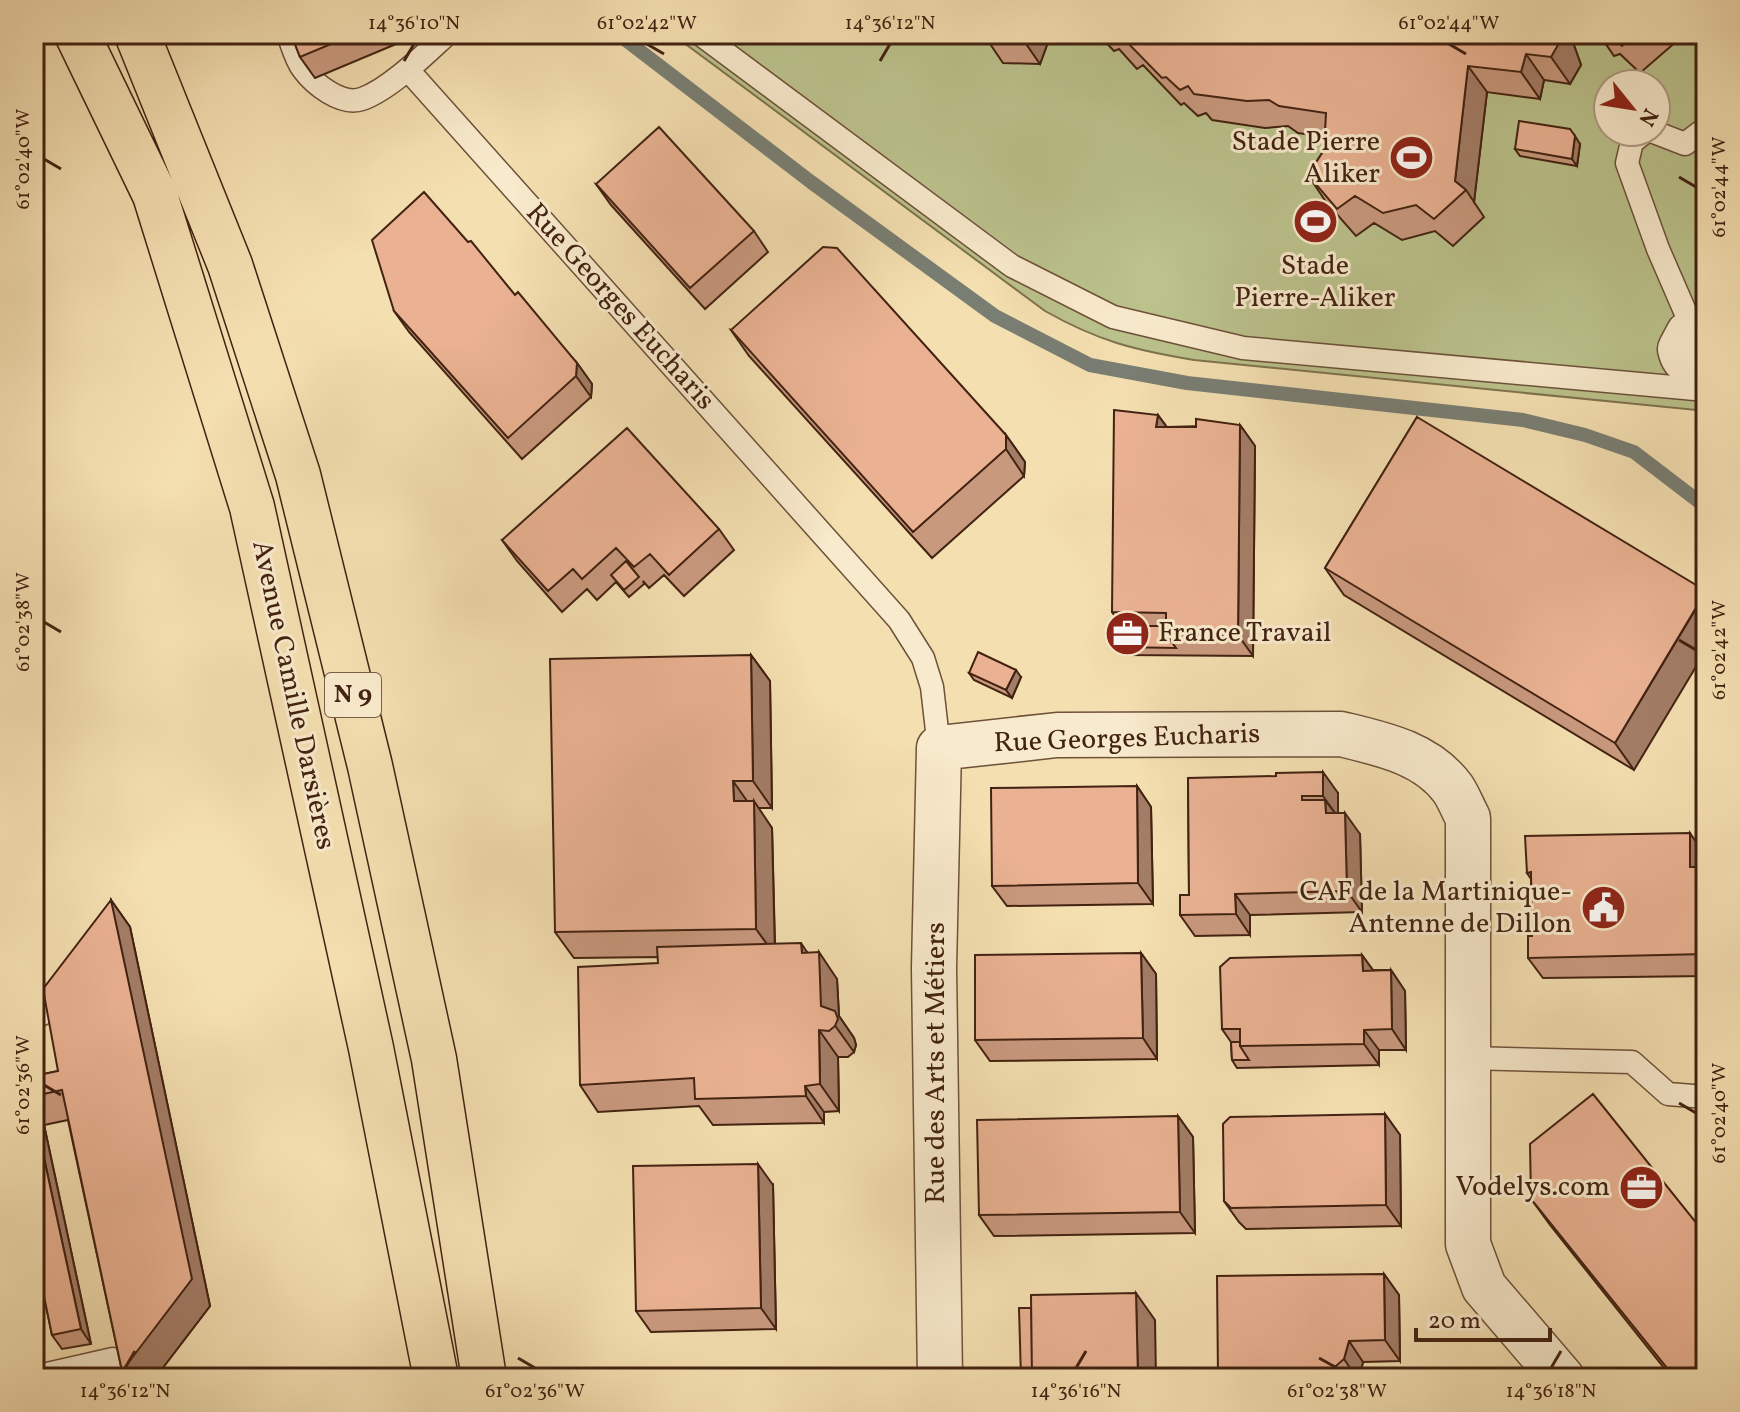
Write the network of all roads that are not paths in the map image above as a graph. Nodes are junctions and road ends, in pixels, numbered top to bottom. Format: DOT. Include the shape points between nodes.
graph roads {
  1 [pos="77,34"];
  2 [pos="137,34"];
  3 [pos="288,34"];
  4 [pos="447,34"];
  5 [pos="700,34"];
  6 [pos="408,70"];
  7 [pos="1706,128"];
  8 [pos="1672,139"];
  9 [pos="1631,148"];
  10 [pos="1703,352"];
  11 [pos="1706,390"];
  12 [pos="939,748"];
  13 [pos="1467,1058"];
  14 [pos="1706,1097"];
  15 [pos="113,1359"];
  16 [pos="34,1377"];
  17 [pos="436,1378"];
  18 [pos="484,1378"];
  19 [pos="940,1378"];
  20 [pos="1562,1378"];
  1 -- 17 [label="main road, Avenue Camille Darsières / N 9" via="155,195 252,507 371,1048"];
  2 -- 18 [label="main road, Avenue Camille Darsières / N 9" via="230,265 298,475 370,766 434,1059"];
  3 -- 6 [label="lane" via="302,68 342,99 360,100"];
  4 -- 6 [label="lane"];
  5 -- 11 [label="lane" via="1012,266 1113,317 1243,348"];
  6 -- 12 [label="lane, Rue Georges Eucharis" via="899,620 923,658"];
  7 -- 8 [label="lane" via="1685,144"];
  9 -- 10 [label="lane" via="1627,163"];
  12 -- 13 [label="street, Rue Georges Eucharis" via="1057,735 1341,734 1387,745 1427,763 1453,789 1468,818"];
  12 -- 19 [label="street, Rue des Arts et Métiers" via="934,968"];
  13 -- 14 [label="lane" via="1632,1062 1668,1094"];
  13 -- 20 [label="street, Rue Georges Eucharis" via="1468,1244 1484,1287"];
  15 -- 16 [label="lane"];
}
